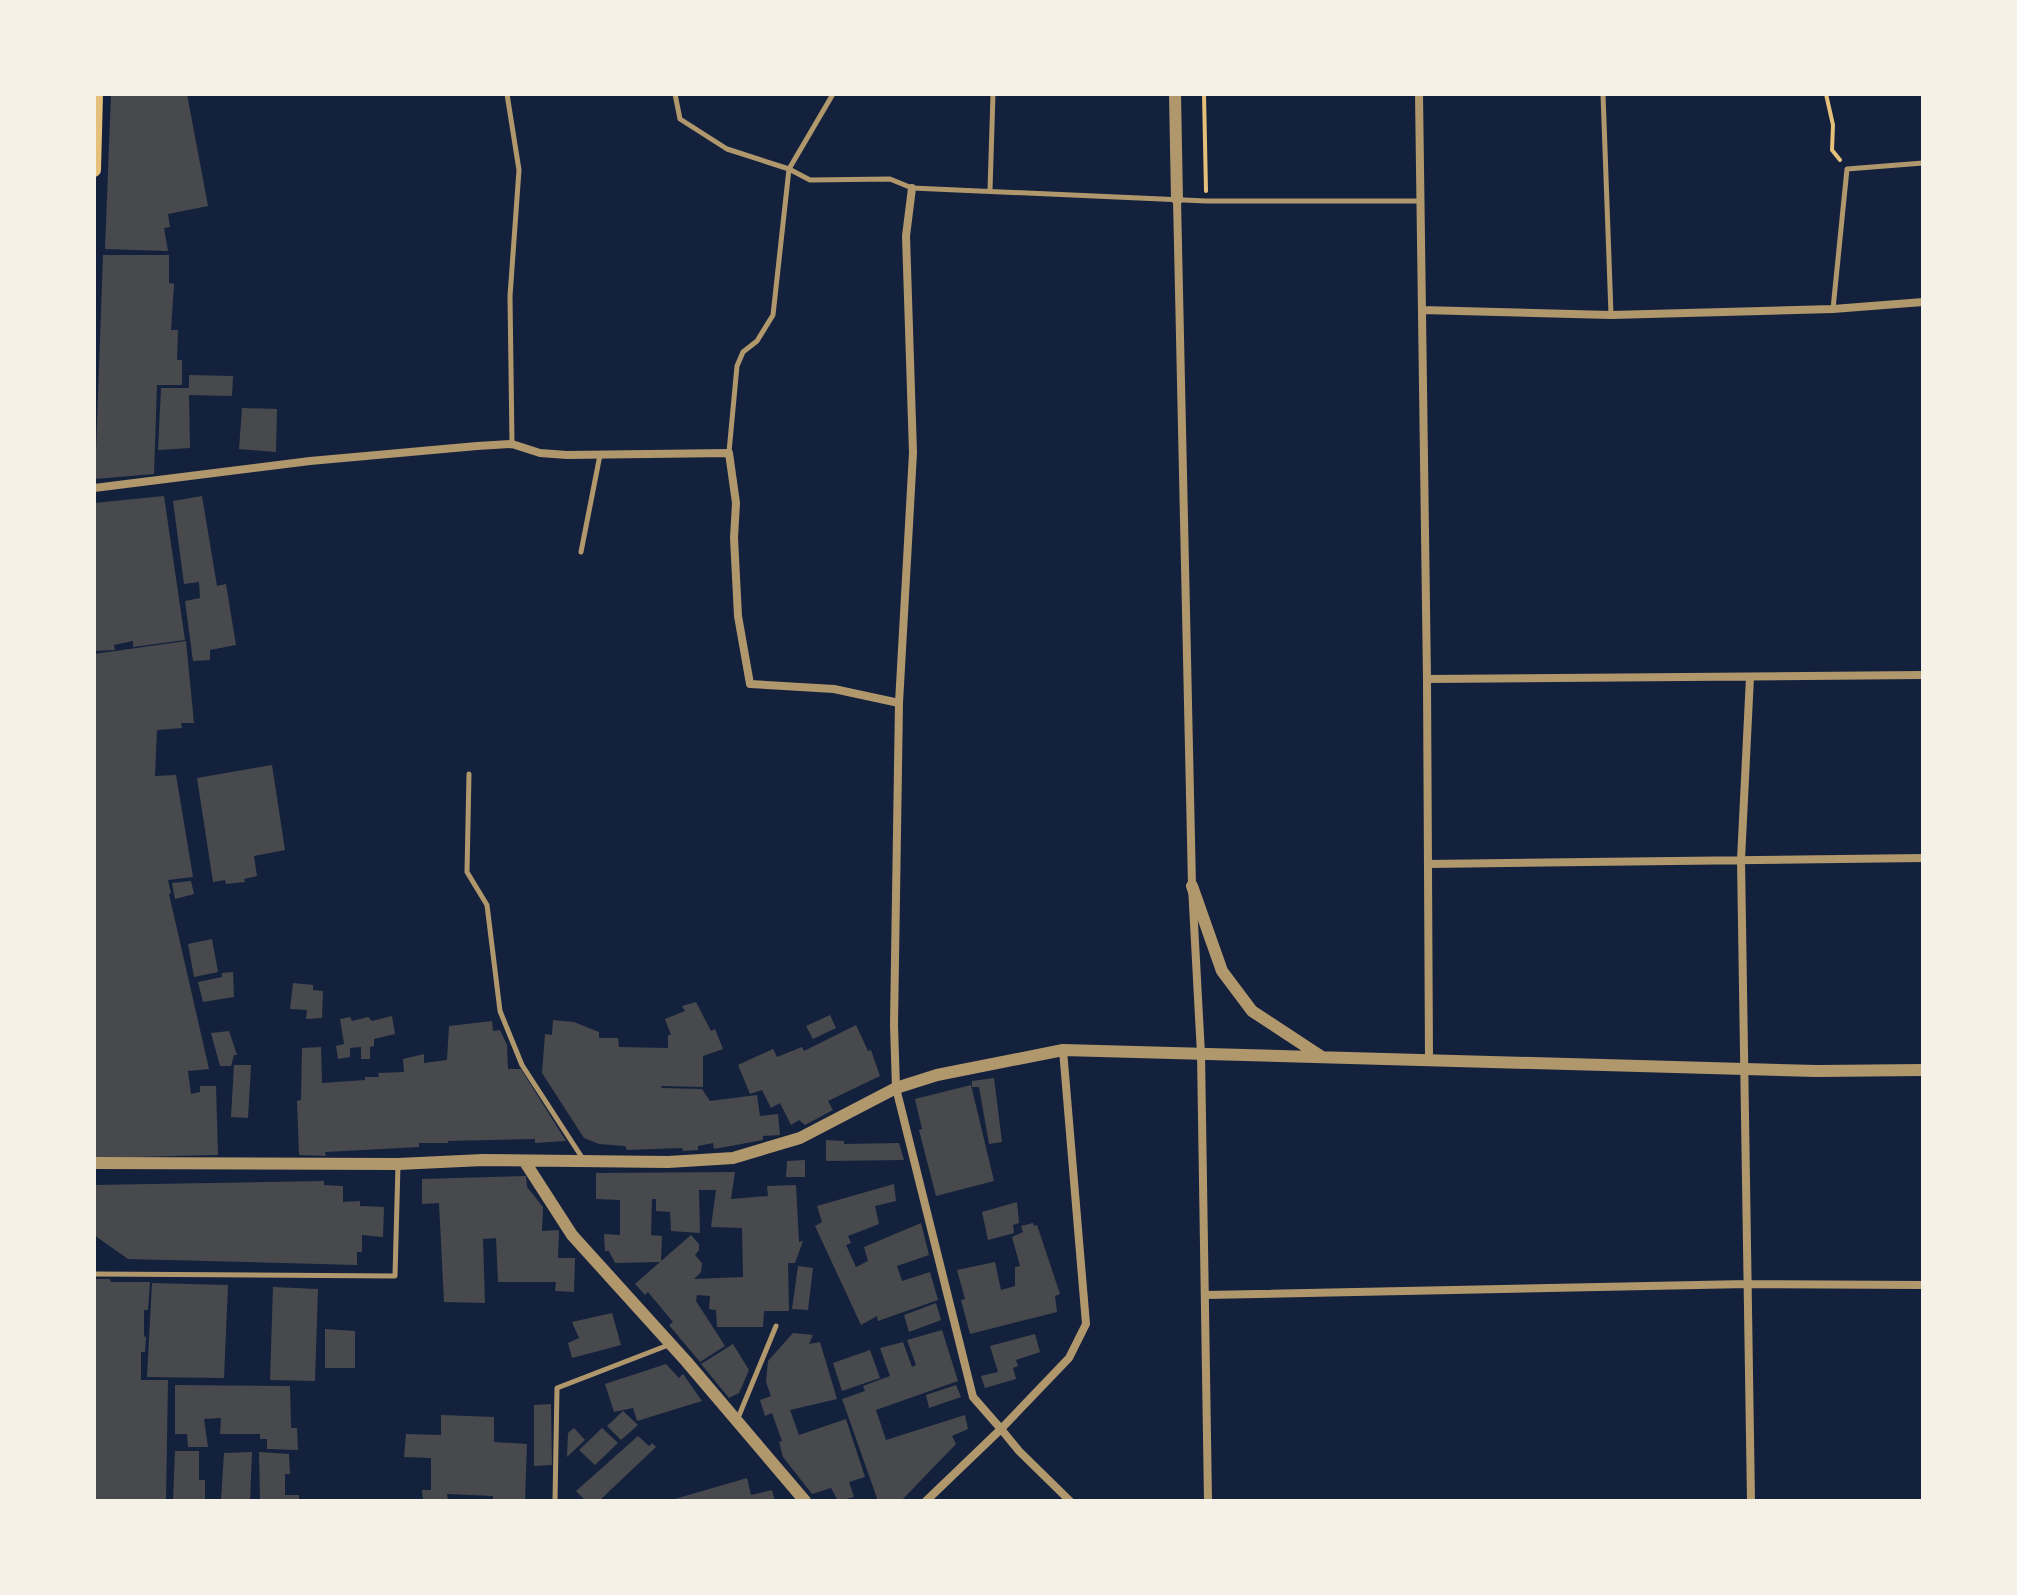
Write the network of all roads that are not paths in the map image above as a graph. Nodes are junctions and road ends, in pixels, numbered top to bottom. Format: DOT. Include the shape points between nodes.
graph roads {
  1 [pos="96,94"];
  2 [pos="507,94"];
  3 [pos="675,94"];
  4 [pos="833,94"];
  5 [pos="993,94"];
  6 [pos="1175,94"];
  7 [pos="1419,94"];
  8 [pos="1603,94"];
  9 [pos="1923,163"];
  10 [pos="789,169"];
  11 [pos="94,170"];
  12 [pos="912,188"];
  13 [pos="990,190"];
  14 [pos="1177,199"];
  15 [pos="1422,201"];
  16 [pos="1923,302"];
  17 [pos="1833,309"];
  18 [pos="1422,310"];
  19 [pos="1611,315"];
  20 [pos="512,444"];
  21 [pos="729,453"];
  22 [pos="600,455"];
  23 [pos="94,488"];
  24 [pos="581,552"];
  25 [pos="1923,675"];
  26 [pos="1750,677"];
  27 [pos="1427,679"];
  28 [pos="899,703"];
  29 [pos="469,774"];
  30 [pos="1923,858"];
  31 [pos="1741,860"];
  32 [pos="1428,864"];
  33 [pos="1192,886"];
  34 [pos="1063,1050"];
  35 [pos="1201,1054"];
  36 [pos="1322,1057"];
  37 [pos="1429,1060"];
  38 [pos="1744,1067"];
  39 [pos="1923,1070"];
  40 [pos="896,1088"];
  41 [pos="583,1159"];
  42 [pos="525,1162"];
  43 [pos="94,1163"];
  44 [pos="398,1164"];
  45 [pos="94,1274"];
  46 [pos="1747,1284"];
  47 [pos="1923,1285"];
  48 [pos="1206,1295"];
  49 [pos="776,1326"];
  50 [pos="671,1343"];
  51 [pos="737,1422"];
  52 [pos="1001,1429"];
  53 [pos="555,1501"];
  54 [pos="805,1501"];
  55 [pos="926,1501"];
  56 [pos="1070,1501"];
  57 [pos="1208,1501"];
  58 [pos="1751,1501"];
  1 -- 11 [label="main road"];
  2 -- 20 [label="lane" via="519,170 510,296"];
  3 -- 10 [label="lane" via="680,119 727,149"];
  4 -- 10 [label="lane"];
  5 -- 13 [label="lane"];
  6 -- 14 [label="street"];
  7 -- 15 [label="street"];
  8 -- 19 [label="lane"];
  9 -- 17 [label="lane" via="1847,169"];
  10 -- 12 [label="lane" via="810,180 890,179"];
  10 -- 21 [label="lane" via="773,315 737,366"];
  12 -- 13 [label="lane"];
  12 -- 28 [label="street" via="906,236 913,453"];
  13 -- 14 [label="lane"];
  14 -- 15 [label="lane"];
  14 -- 33 [label="street"];
  15 -- 18 [label="street"];
  16 -- 17 [label="street"];
  17 -- 19 [label="street"];
  18 -- 19 [label="street"];
  18 -- 27 [label="street"];
  20 -- 22 [label="street" via="540,453"];
  20 -- 23 [label="street" via="310,461"];
  21 -- 22 [label="street"];
  21 -- 28 [label="street" via="736,503 738,616 750,684 834,689"];
  22 -- 24 [label="lane"];
  25 -- 26 [label="street"];
  26 -- 27 [label="street"];
  26 -- 31 [label="street"];
  27 -- 32 [label="street"];
  28 -- 40 [label="street"];
  29 -- 41 [label="lane" via="467,872 487,905 500,1011 522,1065"];
  30 -- 31 [label="street"];
  31 -- 32 [label="street"];
  31 -- 38 [label="street"];
  32 -- 37 [label="street"];
  33 -- 35 [label="street"];
  33 -- 36 [label="street" via="1222,971 1252,1011"];
  34 -- 35 [label="street"];
  34 -- 40 [label="street"];
  34 -- 52 [label="street" via="1086,1324 1069,1358"];
  35 -- 36 [label="street"];
  35 -- 48 [label="street"];
  36 -- 37 [label="street"];
  37 -- 38 [label="street"];
  38 -- 39 [label="street"];
  38 -- 46 [label="street"];
  40 -- 41 [label="street" via="800,1138 733,1158"];
  40 -- 52 [label="street" via="973,1397"];
  41 -- 42 [label="street"];
  42 -- 44 [label="street"];
  42 -- 50 [label="street" via="572,1235"];
  43 -- 44 [label="street"];
  44 -- 45 [label="lane" via="395,1276"];
  46 -- 47 [label="street"];
  46 -- 48 [label="street"];
  46 -- 58 [label="street"];
  48 -- 57 [label="street"];
  49 -- 51 [label="lane"];
  50 -- 51 [label="street"];
  50 -- 53 [label="lane" via="557,1388"];
  51 -- 54 [label="street"];
  52 -- 55 [label="street"];
  52 -- 56 [label="street"];
}
